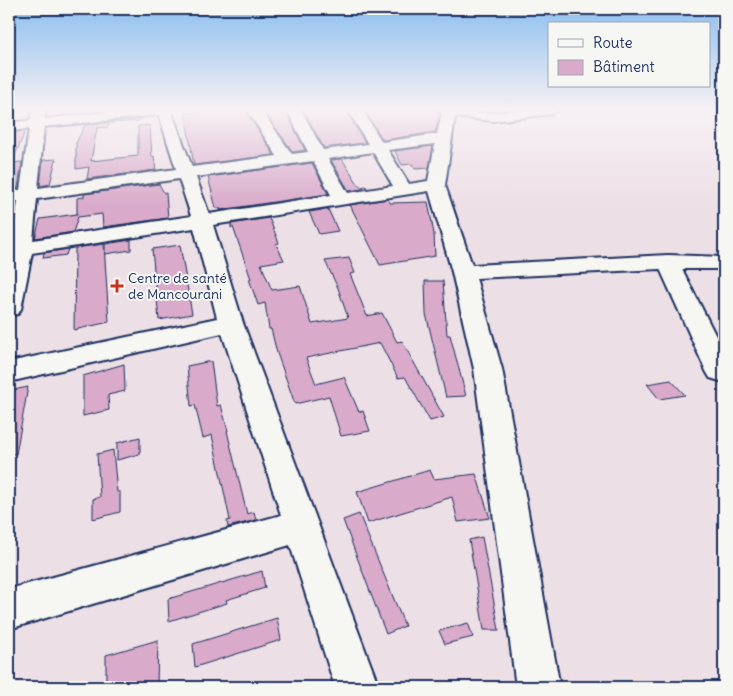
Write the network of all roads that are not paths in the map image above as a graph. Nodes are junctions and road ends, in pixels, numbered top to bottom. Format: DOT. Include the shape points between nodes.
graph roads {
  1 [pos="35,142"];
  2 [pos="175,142"];
  3 [pos="276,142"];
  4 [pos="312,142"];
  5 [pos="374,142"];
  6 [pos="385,142"];
  7 [pos="443,142"];
  8 [pos="376,146"];
  9 [pos="319,154"];
  10 [pos="287,159"];
  11 [pos="186,172"];
  12 [pos="436,185"];
  13 [pos="404,190"];
  14 [pos="29,195"];
  15 [pos="9,198"];
  16 [pos="342,199"];
  17 [pos="202,220"];
  18 [pos="15,249"];
  19 [pos="668,262"];
  20 [pos="724,263"];
  21 [pos="463,272"];
  22 [pos="9,309"];
  23 [pos="231,323"];
  24 [pos="720,371"];
  25 [pos="9,372"];
  26 [pos="302,525"];
  27 [pos="9,609"];
  28 [pos="357,687"];
  29 [pos="538,687"];
  1 -- 14 [label="street"];
  2 -- 11 [label="street"];
  3 -- 10 [label="street"];
  4 -- 9 [label="street"];
  5 -- 8 [label="street"];
  6 -- 8 [label="street"];
  7 -- 12 [label="street"];
  8 -- 9 [label="street"];
  8 -- 13 [label="street"];
  9 -- 10 [label="street"];
  9 -- 16 [label="street"];
  10 -- 11 [label="street"];
  11 -- 14 [label="street"];
  11 -- 17 [label="street"];
  12 -- 13 [label="street"];
  12 -- 21 [label="street"];
  13 -- 16 [label="street"];
  14 -- 15 [label="street"];
  14 -- 18 [label="street"];
  16 -- 17 [label="street"];
  17 -- 18 [label="street"];
  17 -- 23 [label="street"];
  18 -- 22 [label="street"];
  19 -- 20 [label="street"];
  19 -- 21 [label="street"];
  19 -- 24 [label="street"];
  21 -- 29 [label="street" via="488,369"];
  23 -- 25 [label="street"];
  23 -- 26 [label="street"];
  26 -- 27 [label="street"];
  26 -- 28 [label="street"];
}
